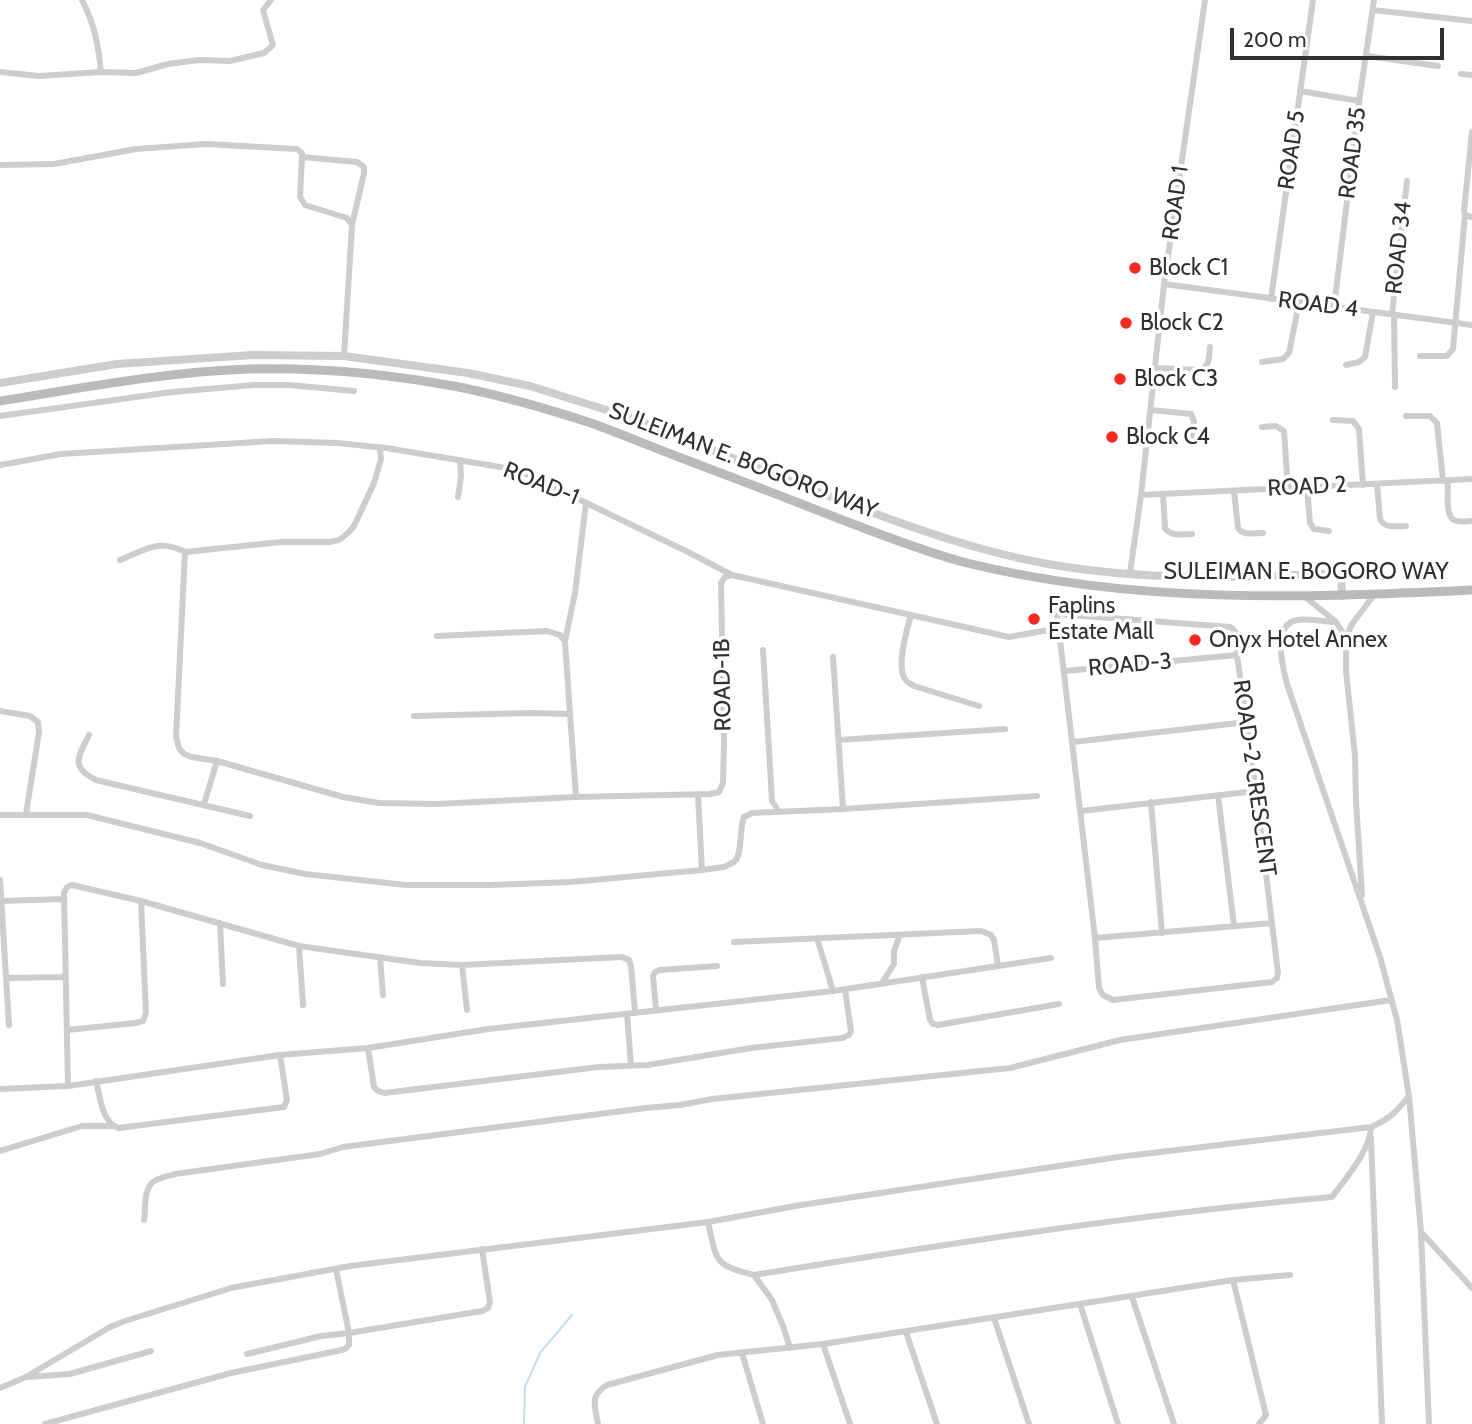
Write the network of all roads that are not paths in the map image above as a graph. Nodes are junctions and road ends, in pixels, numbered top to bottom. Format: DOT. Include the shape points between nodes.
graph roads {
  1 [pos="82,0"];
  2 [pos="271,0"];
  3 [pos="1205,0"];
  4 [pos="1313,0"];
  5 [pos="1374,0"];
  6 [pos="1373,10"];
  7 [pos="1472,21"];
  8 [pos="1367,56"];
  9 [pos="1438,66"];
  10 [pos="0,72"];
  11 [pos="101,72"];
  12 [pos="1461,74"];
  13 [pos="1472,75"];
  14 [pos="1300,91"];
  15 [pos="1360,101"];
  16 [pos="1472,132"];
  17 [pos="302,157"];
  18 [pos="0,165"];
  19 [pos="1407,181"];
  20 [pos="354,215"];
  21 [pos="1469,216"];
  22 [pos="347,218"];
  23 [pos="352,225"];
  24 [pos="1164,284"];
  25 [pos="1271,299"];
  26 [pos="1299,303"];
  27 [pos="1334,307"];
  28 [pos="1373,312"];
  29 [pos="1393,314"];
  30 [pos="1455,323"];
  31 [pos="1472,325"];
  32 [pos="1210,347"];
  33 [pos="344,356"];
  34 [pos="1420,356"];
  35 [pos="1262,362"];
  36 [pos="1346,365"];
  37 [pos="1155,368"];
  38 [pos="0,383"];
  39 [pos="1395,387"];
  40 [pos="354,391"];
  41 [pos="0,401"];
  42 [pos="1151,410"];
  43 [pos="0,416"];
  44 [pos="1406,416"];
  45 [pos="1333,420"];
  46 [pos="1262,427"];
  47 [pos="1191,439"];
  48 [pos="380,449"];
  49 [pos="460,460"];
  50 [pos="0,466"];
  51 [pos="1472,479"];
  52 [pos="1445,481"];
  53 [pos="1377,484"];
  54 [pos="1363,485"];
  55 [pos="1307,487"];
  56 [pos="1288,488"];
  57 [pos="1234,491"];
  58 [pos="1163,494"];
  59 [pos="1141,495"];
  60 [pos="458,497"];
  61 [pos="586,503"];
  62 [pos="1472,521"];
  63 [pos="1406,526"];
  64 [pos="1329,531"];
  65 [pos="1263,533"];
  66 [pos="1192,534"];
  67 [pos="184,552"];
  68 [pos="120,560"];
  69 [pos="1130,573"];
  70 [pos="732,575"];
  71 [pos="1472,590"];
  72 [pos="1374,595"];
  73 [pos="1304,596"];
  74 [pos="1342,596"];
  75 [pos="1057,599"];
  76 [pos="1058,614"];
  77 [pos="911,615"];
  78 [pos="1336,622"];
  79 [pos="1060,628"];
  80 [pos="437,636"];
  81 [pos="1346,638"];
  82 [pos="565,641"];
  83 [pos="763,650"];
  84 [pos="1237,655"];
  85 [pos="833,657"];
  86 [pos="1065,671"];
  87 [pos="979,706"];
  88 [pos="0,711"];
  89 [pos="570,714"];
  90 [pos="414,716"];
  91 [pos="1247,722"];
  92 [pos="1005,729"];
  93 [pos="89,735"];
  94 [pos="839,740"];
  95 [pos="1073,743"];
  96 [pos="217,761"];
  97 [pos="1256,791"];
  98 [pos="698,795"];
  99 [pos="1218,795"];
  100 [pos="1037,796"];
  101 [pos="576,797"];
  102 [pos="1151,802"];
  103 [pos="205,804"];
  104 [pos="843,809"];
  105 [pos="1081,811"];
  106 [pos="779,812"];
  107 [pos="26,814"];
  108 [pos="0,815"];
  109 [pos="250,816"];
  110 [pos="702,870"];
  111 [pos="0,880"];
  112 [pos="64,899"];
  113 [pos="2,901"];
  114 [pos="141,901"];
  115 [pos="1363,908"];
  116 [pos="220,923"];
  117 [pos="1272,923"];
  118 [pos="1234,926"];
  119 [pos="1162,933"];
  120 [pos="900,935"];
  121 [pos="817,938"];
  122 [pos="1095,938"];
  123 [pos="734,942"];
  124 [pos="299,946"];
  125 [pos="380,957"];
  126 [pos="1051,958"];
  127 [pos="462,965"];
  128 [pos="717,966"];
  129 [pos="998,966"];
  130 [pos="66,977"];
  131 [pos="922,977"];
  132 [pos="7,978"];
  133 [pos="882,983"];
  134 [pos="223,984"];
  135 [pos="845,989"];
  136 [pos="833,991"];
  137 [pos="383,995"];
  138 [pos="1391,1000"];
  139 [pos="303,1004"];
  140 [pos="1059,1004"];
  141 [pos="467,1010"];
  142 [pos="656,1010"];
  143 [pos="631,1013"];
  144 [pos="9,1025"];
  145 [pos="67,1030"];
  146 [pos="368,1048"];
  147 [pos="280,1055"];
  148 [pos="631,1065"];
  149 [pos="96,1081"];
  150 [pos="68,1086"];
  151 [pos="0,1089"];
  152 [pos="1409,1096"];
  153 [pos="112,1126"];
  154 [pos="1371,1127"];
  155 [pos="1371,1136"];
  156 [pos="0,1151"];
  157 [pos="144,1220"];
  158 [pos="708,1222"];
  159 [pos="1421,1232"];
  160 [pos="482,1250"];
  161 [pos="336,1269"];
  162 [pos="754,1275"];
  163 [pos="1290,1275"];
  164 [pos="1233,1280"];
  165 [pos="1472,1288"];
  166 [pos="1132,1297"];
  167 [pos="1080,1304"];
  168 [pos="994,1318"];
  169 [pos="906,1332"];
  170 [pos="349,1333"];
  171 [pos="823,1344"];
  172 [pos="790,1348"];
  173 [pos="151,1351"];
  174 [pos="742,1353"];
  175 [pos="247,1354"];
  176 [pos="26,1377"];
  177 [pos="0,1388"];
  178 [pos="45,1424"];
  179 [pos="598,1424"];
  180 [pos="763,1424"];
  181 [pos="849,1424"];
  182 [pos="937,1424"];
  183 [pos="1029,1424"];
  184 [pos="1118,1424"];
  185 [pos="1174,1424"];
  186 [pos="1259,1424"];
  187 [pos="1382,1424"];
  188 [pos="1429,1424"];
  1 -- 11 [label="street" via="94,27"];
  2 -- 11 [label="street" via="263,10 273,45 264,53 136,72"];
  3 -- 24 [label="street, ROAD 1"];
  4 -- 14 [label="street, ROAD 5"];
  5 -- 6 [label="street, ROAD 35"];
  6 -- 7 [label="street"];
  6 -- 8 [label="street, ROAD 35"];
  8 -- 9 [label="street"];
  8 -- 15 [label="street, ROAD 35"];
  10 -- 11 [label="street" via="38,76"];
  12 -- 13 [label="street"];
  14 -- 15 [label="street"];
  14 -- 25 [label="street, ROAD 5"];
  15 -- 27 [label="street, ROAD 35"];
  16 -- 21 [label="street" via="1464,211"];
  17 -- 18 [label="street" via="297,149 206,144 136,149 54,164"];
  17 -- 20 [label="street" via="357,162 364,167"];
  17 -- 22 [label="street" via="302,202"];
  19 -- 29 [label="street, ROAD 34"];
  20 -- 22 [label="street"];
  20 -- 23 [label="street"];
  21 -- 30 [label="street"];
  22 -- 23 [label="street"];
  23 -- 33 [label="street"];
  24 -- 25 [label="street, ROAD 4"];
  24 -- 37 [label="street, ROAD 1"];
  25 -- 26 [label="street, ROAD 4"];
  26 -- 27 [label="street, ROAD 4"];
  26 -- 35 [label="street" via="1289,353 1283,359"];
  27 -- 28 [label="street, ROAD 4"];
  28 -- 29 [label="street, ROAD 4"];
  28 -- 36 [label="street" via="1365,356"];
  29 -- 30 [label="street, ROAD 4"];
  29 -- 39 [label="street, ROAD 34"];
  30 -- 31 [label="street, ROAD 4"];
  30 -- 34 [label="street" via="1451,353"];
  32 -- 37 [label="street" via="1204,369"];
  33 -- 38 [label="street, SULEIMAN E. BOGORO WAY" via="253,355 117,364"];
  33 -- 69 [label="street, SULEIMAN E. BOGORO WAY" via="530,386 632,418 934,535 1045,564"];
  37 -- 42 [label="street, ROAD 1"];
  40 -- 43 [label="street" via="254,385"];
  41 -- 73 [label="main road, SULEIMAN E. BOGORO WAY" via="247,369 306,370 461,387 594,424 964,562 1100,587"];
  42 -- 47 [label="street" via="1191,414"];
  42 -- 59 [label="street, ROAD 1"];
  44 -- 52 [label="street" via="1430,416 1437,423"];
  45 -- 54 [label="street" via="1353,421 1359,429"];
  46 -- 56 [label="street" via="1284,431"];
  48 -- 67 [label="street" via="369,494 354,526 339,540"];
  49 -- 50 [label="street, ROAD-1" via="374,446 273,441 61,454"];
  49 -- 60 [label="street"];
  49 -- 61 [label="street, ROAD-1" via="526,474"];
  51 -- 52 [label="street, ROAD 2"];
  52 -- 53 [label="street, ROAD 2"];
  52 -- 62 [label="street" via="1451,519"];
  53 -- 54 [label="street, ROAD 2"];
  53 -- 63 [label="street" via="1382,523"];
  54 -- 55 [label="street, ROAD 2"];
  55 -- 56 [label="street, ROAD 2"];
  55 -- 64 [label="street" via="1310,523 1314,529"];
  56 -- 57 [label="street, ROAD 2"];
  57 -- 58 [label="street, ROAD 2"];
  57 -- 65 [label="street" via="1240,532"];
  58 -- 59 [label="street, ROAD 2"];
  58 -- 66 [label="street" via="1167,531"];
  59 -- 69 [label="street, ROAD 1"];
  61 -- 70 [label="street, ROAD-1"];
  61 -- 82 [label="street"];
  67 -- 68 [label="street" via="159,545"];
  67 -- 96 [label="street" via="176,737 184,754"];
  69 -- 74 [label="street, SULEIMAN E. BOGORO WAY" via="1195,577 1341,573"];
  70 -- 77 [label="street, ROAD-1"];
  70 -- 98 [label="street, ROAD-1B" via="721,583 723,783 719,792"];
  71 -- 72 [label="main road, SULEIMAN E. BOGORO WAY"];
  72 -- 74 [label="main road, SULEIMAN E. BOGORO WAY"];
  72 -- 81 [label="street"];
  73 -- 74 [label="main road, SULEIMAN E. BOGORO WAY"];
  73 -- 78 [label="street"];
  75 -- 76 [label="street"];
  76 -- 79 [label="street"];
  76 -- 84 [label="street, ROAD-2 CRESCENT" via="1230,627 1236,634"];
  77 -- 79 [label="street, ROAD-1" via="1009,637"];
  77 -- 87 [label="street" via="903,642 906,680"];
  78 -- 81 [label="street"];
  78 -- 115 [label="street" via="1295,620 1288,625 1281,640 1282,665"];
  79 -- 86 [label="street"];
  80 -- 82 [label="street" via="547,631"];
  81 -- 115 [label="street"];
  82 -- 89 [label="street"];
  83 -- 106 [label="street" via="772,801"];
  84 -- 86 [label="street, ROAD-3"];
  84 -- 91 [label="street, ROAD-2 CRESCENT"];
  85 -- 94 [label="street"];
  86 -- 95 [label="street"];
  88 -- 107 [label="street" via="30,716 38,722"];
  89 -- 90 [label="street"];
  89 -- 101 [label="street"];
  91 -- 95 [label="street"];
  91 -- 97 [label="street, ROAD-2 CRESCENT"];
  92 -- 94 [label="street"];
  93 -- 103 [label="street" via="80,752 79,767 88,776"];
  94 -- 104 [label="street"];
  95 -- 105 [label="street"];
  96 -- 101 [label="street" via="379,803"];
  96 -- 103 [label="street"];
  97 -- 99 [label="street"];
  97 -- 117 [label="street, ROAD-2 CRESCENT"];
  98 -- 101 [label="street"];
  98 -- 110 [label="street"];
  99 -- 102 [label="street"];
  99 -- 118 [label="street"];
  100 -- 104 [label="street"];
  102 -- 105 [label="street"];
  102 -- 119 [label="street"];
  103 -- 109 [label="street"];
  104 -- 106 [label="street"];
  105 -- 122 [label="street"];
  106 -- 110 [label="street" via="744,817 739,856 724,867"];
  107 -- 108 [label="street"];
  107 -- 110 [label="street" via="87,815 200,843 262,865 406,886 528,884"];
  111 -- 113 [label="street"];
  112 -- 113 [label="street"];
  112 -- 114 [label="street" via="72,885"];
  112 -- 130 [label="street"];
  113 -- 132 [label="street"];
  114 -- 116 [label="street"];
  114 -- 145 [label="street" via="146,1013 142,1021"];
  115 -- 138 [label="street"];
  116 -- 124 [label="street"];
  116 -- 134 [label="street"];
  117 -- 118 [label="street"];
  117 -- 122 [label="street, ROAD-2 CRESCENT" via="1278,972 1272,982 1112,1000 1099,988"];
  118 -- 119 [label="street"];
  119 -- 122 [label="street"];
  120 -- 121 [label="street"];
  120 -- 129 [label="street" via="986,932 994,940"];
  120 -- 133 [label="street" via="894,964"];
  121 -- 123 [label="street"];
  121 -- 136 [label="street"];
  124 -- 125 [label="street"];
  124 -- 139 [label="street"];
  125 -- 127 [label="street"];
  125 -- 137 [label="street"];
  126 -- 129 [label="street"];
  127 -- 141 [label="street"];
  127 -- 143 [label="street" via="622,957 631,966"];
  128 -- 142 [label="street" via="655,972"];
  129 -- 131 [label="street"];
  130 -- 132 [label="street"];
  130 -- 145 [label="street"];
  131 -- 133 [label="street"];
  131 -- 140 [label="street" via="930,1020 938,1025"];
  132 -- 144 [label="street"];
  133 -- 135 [label="street"];
  135 -- 136 [label="street"];
  135 -- 148 [label="street" via="851,1031 842,1038"];
  136 -- 142 [label="street"];
  138 -- 152 [label="street"];
  138 -- 157 [label="street" via="1120,1041 1010,1068 712,1099 343,1147 175,1174 153,1181 145,1197"];
  142 -- 143 [label="street"];
  143 -- 146 [label="street" via="488,1028"];
  143 -- 148 [label="street"];
  145 -- 150 [label="street"];
  146 -- 147 [label="street"];
  146 -- 148 [label="street" via="374,1087 384,1093"];
  147 -- 149 [label="street"];
  147 -- 153 [label="street" via="287,1100 284,1107 128,1128"];
  149 -- 150 [label="street"];
  149 -- 153 [label="street"];
  150 -- 151 [label="street"];
  152 -- 154 [label="street" via="1394,1114"];
  152 -- 159 [label="street"];
  153 -- 156 [label="street" via="82,1126"];
  154 -- 155 [label="street"];
  154 -- 158 [label="street" via="1118,1157"];
  155 -- 162 [label="street" via="1332,1197 1054,1229"];
  155 -- 187 [label="street"];
  158 -- 160 [label="street"];
  158 -- 162 [label="street" via="717,1258 726,1267"];
  159 -- 165 [label="street"];
  159 -- 188 [label="street"];
  160 -- 161 [label="street"];
  160 -- 170 [label="street" via="488,1308"];
  161 -- 170 [label="street"];
  161 -- 176 [label="street" via="231,1288 141,1315 110,1327"];
  162 -- 172 [label="street" via="772,1300"];
  163 -- 164 [label="street"];
  164 -- 166 [label="street"];
  164 -- 186 [label="street" via="1266,1415"];
  166 -- 167 [label="street"];
  166 -- 185 [label="street"];
  167 -- 168 [label="street"];
  167 -- 184 [label="street"];
  168 -- 169 [label="street"];
  168 -- 183 [label="street"];
  169 -- 171 [label="street"];
  169 -- 182 [label="street"];
  170 -- 175 [label="street"];
  170 -- 178 [label="street" via="345,1349 231,1373"];
  171 -- 172 [label="street"];
  171 -- 181 [label="street"];
  172 -- 174 [label="street"];
  173 -- 176 [label="street" via="70,1374"];
  174 -- 179 [label="street" via="718,1355 607,1385 594,1398"];
  174 -- 180 [label="street"];
  176 -- 177 [label="street"];
}
